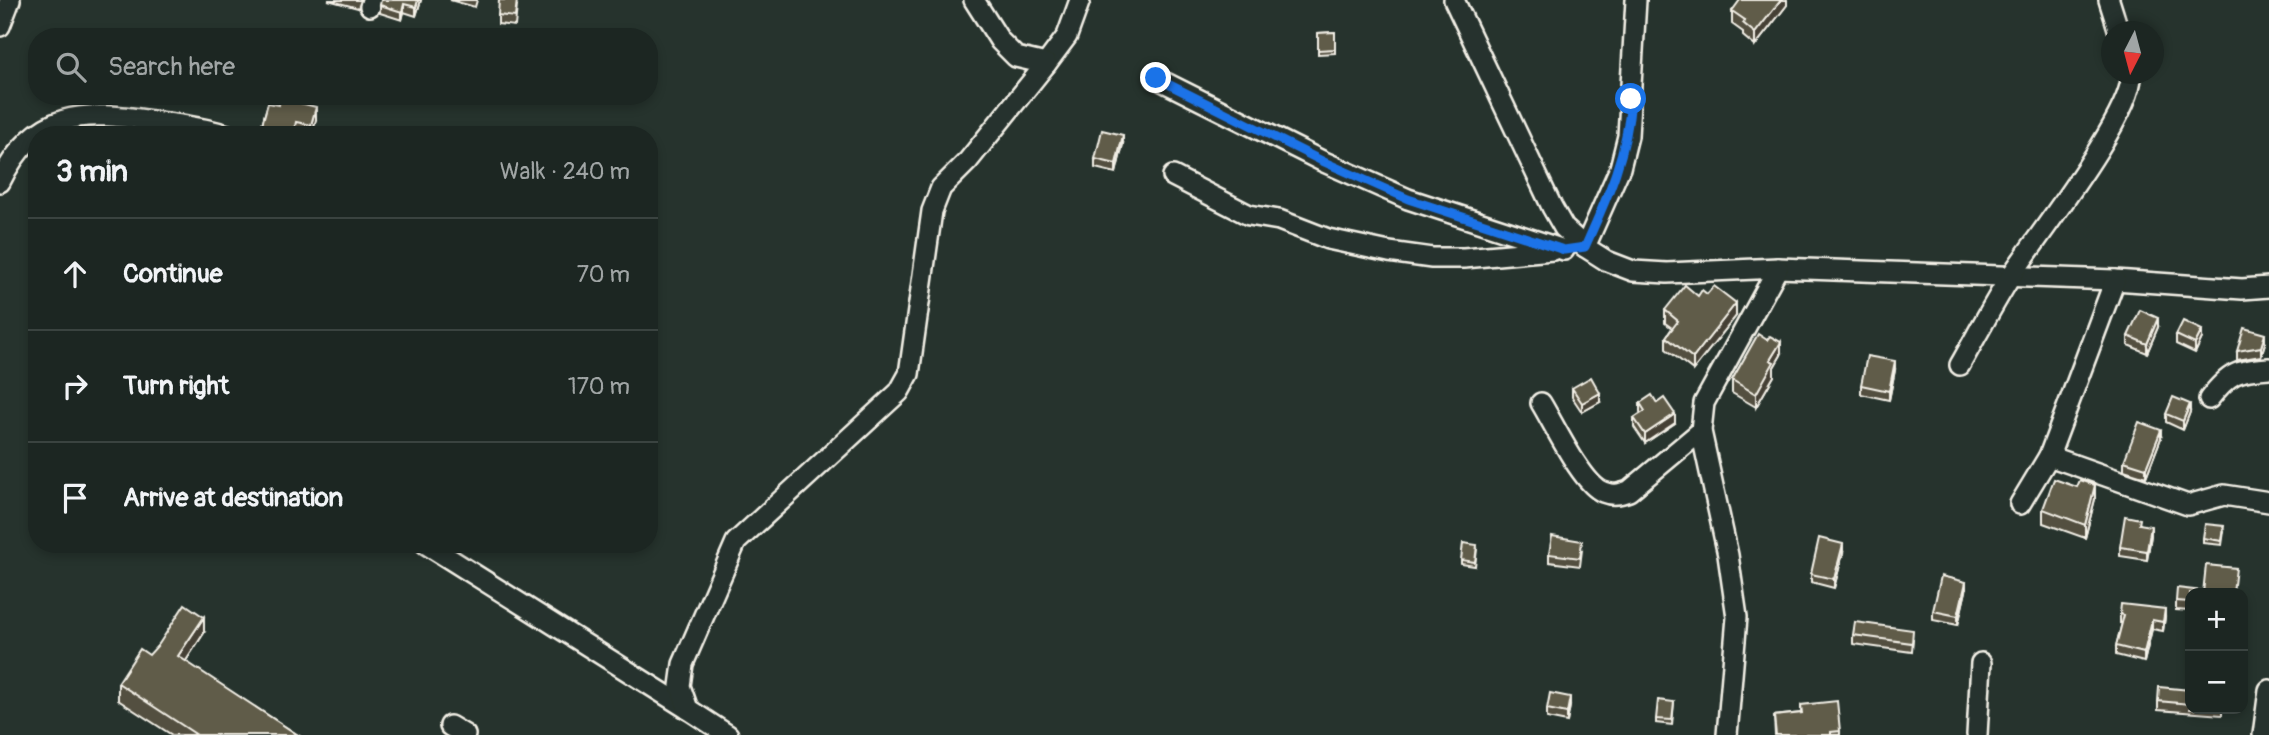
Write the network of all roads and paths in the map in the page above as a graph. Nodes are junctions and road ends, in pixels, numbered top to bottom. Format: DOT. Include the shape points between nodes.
graph roads {
  1 [pos="10,0"];
  2 [pos="974,0"];
  3 [pos="1080,0"];
  4 [pos="1454,0"];
  5 [pos="1636,0"];
  6 [pos="2109,0"];
  7 [pos="2116,21"];
  8 [pos="0,26"];
  9 [pos="1045,64"];
  10 [pos="1156,78"];
  11 [pos="2132,84"];
  12 [pos="45,126"];
  13 [pos="176,126"];
  14 [pos="28,140"];
  15 [pos="1172,176"];
  16 [pos="0,182"];
  17 [pos="1585,247"];
  18 [pos="1564,250"];
  19 [pos="1778,268"];
  20 [pos="2010,278"];
  21 [pos="2115,279"];
  22 [pos="2269,287"];
  23 [pos="1960,365"];
  24 [pos="2269,368"];
  25 [pos="2209,399"];
  26 [pos="1541,403"];
  27 [pos="1701,431"];
  28 [pos="2049,456"];
  29 [pos="2269,502"];
  30 [pos="2020,503"];
  31 [pos="440,553"];
  32 [pos="1981,663"];
  33 [pos="2269,690"];
  34 [pos="688,709"];
  35 [pos="729,735"];
  36 [pos="1727,735"];
  37 [pos="1976,735"];
  38 [pos="2263,735"];
  1 -- 8 [label="street"];
  2 -- 9 [label="street" via="1016,57"];
  3 -- 9 [label="street" via="1067,36"];
  4 -- 17 [label="street" via="1552,208 1564,228"];
  5 -- 17 [label="street" via="1628,136 1620,168"];
  6 -- 7 [label="street"];
  9 -- 34 [label="street" via="941,188 932,211 909,374 899,392 736,542 683,664 680,686"];
  10 -- 18 [label="street" via="1408,199"];
  11 -- 20 [label="street" via="2107,135"];
  12 -- 13 [label="street" via="72,116 107,114"];
  14 -- 16 [label="street"];
  15 -- 18 [label="street" via="1250,215 1388,252 1464,258"];
  17 -- 18 [label="street"];
  17 -- 19 [label="street" via="1633,271"];
  19 -- 20 [label="street"];
  19 -- 27 [label="street" via="1714,380 1704,403"];
  20 -- 21 [label="street"];
  20 -- 23 [label="street"];
  21 -- 22 [label="street"];
  21 -- 28 [label="street"];
  24 -- 25 [label="street" via="2243,369 2225,379"];
  26 -- 27 [label="street" via="1586,477 1601,492 1616,495 1629,491"];
  27 -- 36 [label="street" via="1737,617"];
  28 -- 29 [label="street" via="2188,505 2224,495"];
  28 -- 30 [label="street"];
  31 -- 34 [label="street"];
  32 -- 37 [label="street"];
  33 -- 38 [label="street"];
  34 -- 35 [label="street"];
}
